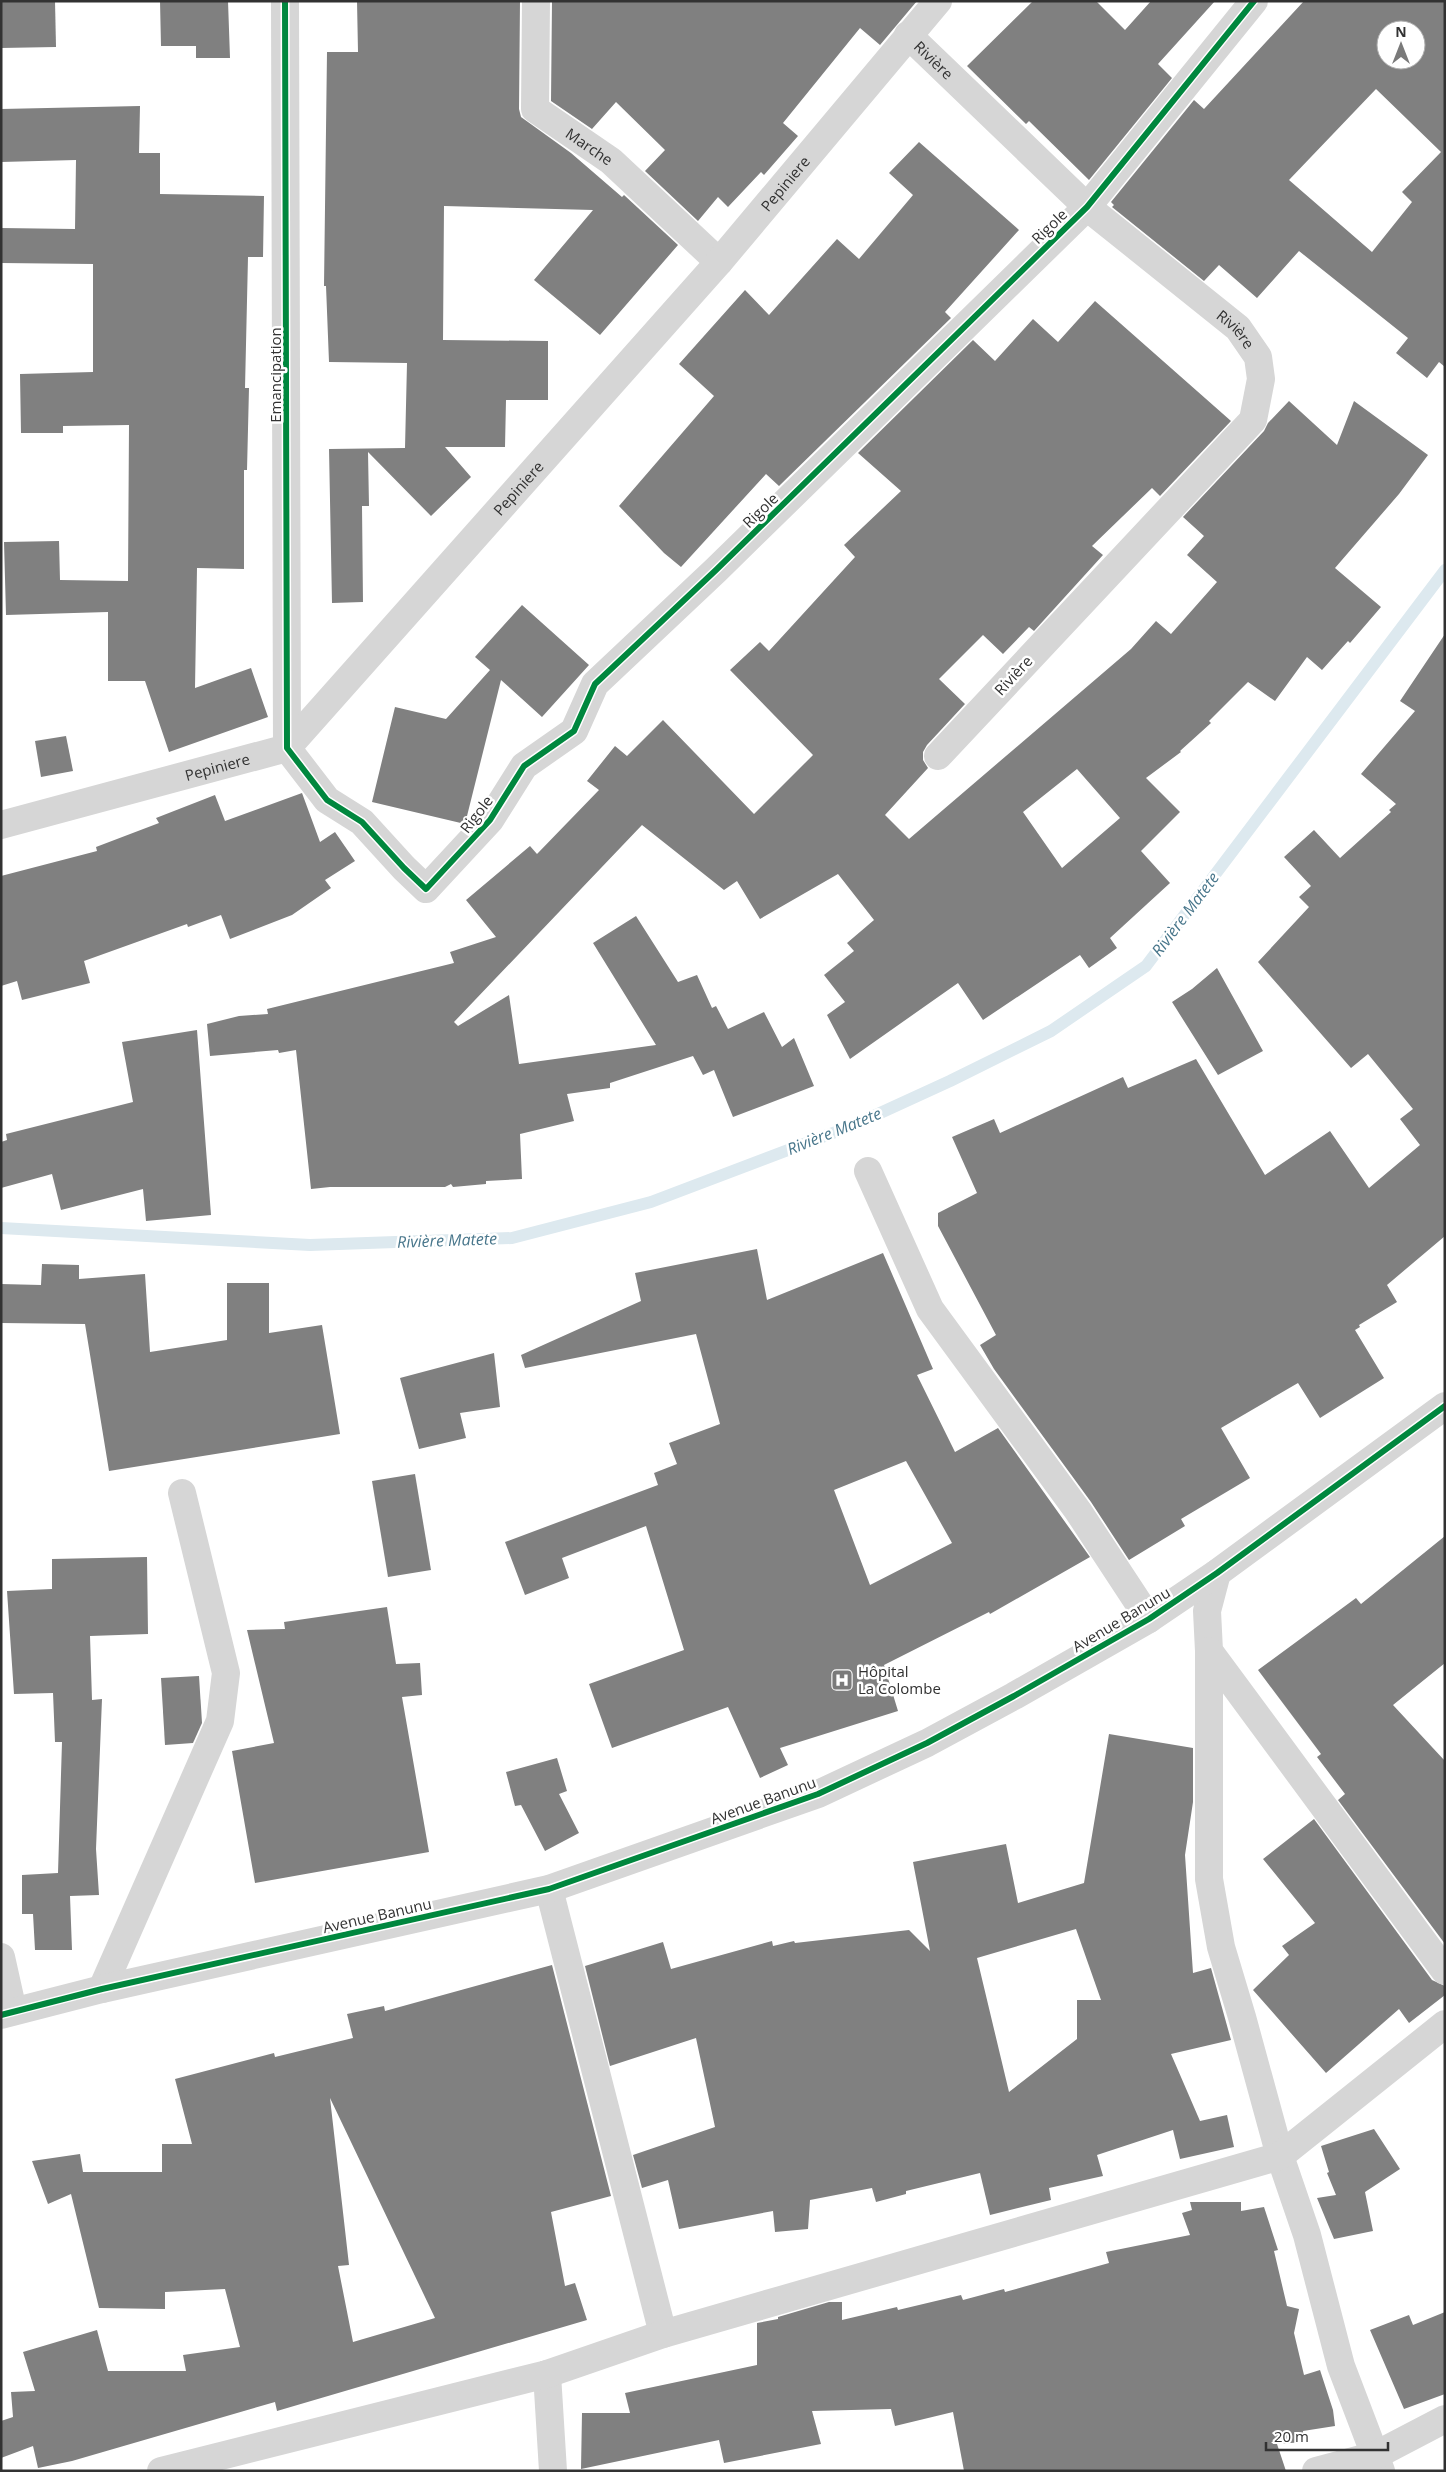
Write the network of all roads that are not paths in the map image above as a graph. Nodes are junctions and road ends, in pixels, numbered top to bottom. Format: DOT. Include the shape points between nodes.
graph roads {
  1 [pos="285,1"];
  2 [pos="536,1"];
  3 [pos="938,1"];
  4 [pos="1254,1"];
  5 [pos="908,35"];
  6 [pos="1087,207"];
  7 [pos="719,262"];
  8 [pos="287,748"];
  9 [pos="938,756"];
  10 [pos="1,825"];
  11 [pos="868,1171"];
  12 [pos="1445,1406"];
  13 [pos="182,1492"];
  14 [pos="1217,1573"];
  15 [pos="1149,1619"];
  16 [pos="1209,1651"];
  17 [pos="549,1889"];
  18 [pos="1,1957"];
  19 [pos="1445,1971"];
  20 [pos="102,1990"];
  21 [pos="7,2013"];
  22 [pos="1445,2024"];
  23 [pos="1280,2156"];
  24 [pos="663,2334"];
  25 [pos="547,2374"];
  26 [pos="1445,2419"];
  27 [pos="1379,2463"];
  28 [pos="161,2471"];
  29 [pos="552,2471"];
  30 [pos="1316,2471"];
  1 -- 8 [label="street, Emancipation"];
  2 -- 7 [label="street, Marche" via="535,109 611,161"];
  3 -- 5 [label="street, Pepiniere"];
  4 -- 6 [label="street, Rigole"];
  5 -- 6 [label="street, Rivière"];
  5 -- 7 [label="street, Pepiniere"];
  6 -- 8 [label="street, Rigole" via="595,684 574,731 524,766 490,820 426,889 362,822 327,800"];
  6 -- 9 [label="street, Rivière" via="1238,328 1258,357 1261,379 1253,420"];
  7 -- 8 [label="street, Pepiniere"];
  8 -- 10 [label="street, Pepiniere"];
  11 -- 15 [label="street" via="930,1309 1078,1512"];
  12 -- 14 [label="street, Avenue Banunu"];
  13 -- 20 [label="street" via="226,1673 224,1697 220,1721"];
  14 -- 15 [label="street, Avenue Banunu"];
  14 -- 16 [label="street" via="1207,1611"];
  15 -- 17 [label="street, Avenue Banunu" via="944,1733 818,1794"];
  16 -- 19 [label="street"];
  16 -- 23 [label="street" via="1209,1879 1220,1947"];
  17 -- 20 [label="street, Avenue Banunu"];
  17 -- 24 [label="street"];
  18 -- 21 [label="street"];
  20 -- 21 [label="street, Avenue Banunu"];
  22 -- 23 [label="street"];
  23 -- 24 [label="street"];
  23 -- 27 [label="street" via="1307,2235 1341,2366"];
  24 -- 25 [label="street"];
  25 -- 28 [label="street"];
  25 -- 29 [label="street"];
  26 -- 27 [label="street"];
  27 -- 30 [label="street"];
}
